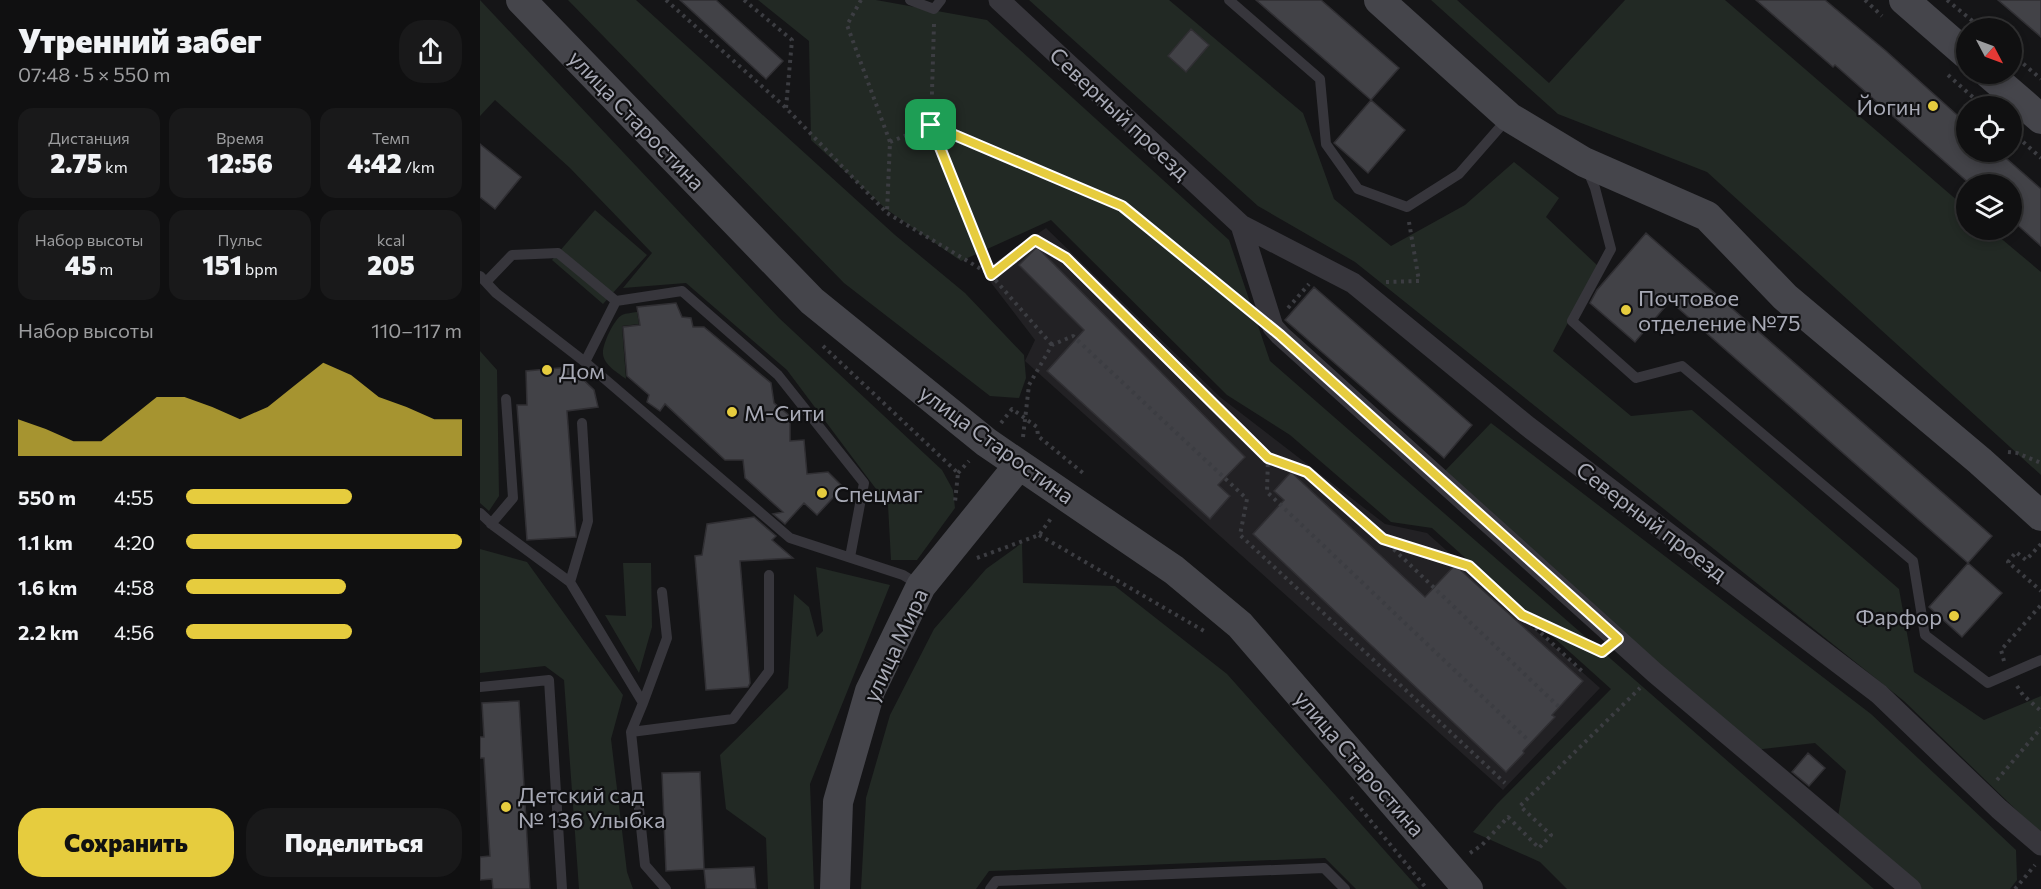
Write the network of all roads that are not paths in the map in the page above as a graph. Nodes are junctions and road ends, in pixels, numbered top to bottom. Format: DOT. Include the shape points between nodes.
graph roads {
  1 [pos="521,0"];
  2 [pos="910,0"];
  3 [pos="999,0"];
  4 [pos="1229,0"];
  5 [pos="1379,0"];
  6 [pos="1904,0"];
  7 [pos="938,4"];
  8 [pos="1956,45"];
  9 [pos="2001,84"];
  10 [pos="1509,117"];
  11 [pos="2041,119"];
  12 [pos="1584,162"];
  13 [pos="1241,225"];
  14 [pos="483,279"];
  15 [pos="616,301"];
  16 [pos="585,362"];
  17 [pos="506,399"];
  18 [pos="582,423"];
  19 [pos="1019,465"];
  20 [pos="480,513"];
  21 [pos="2041,516"];
  22 [pos="491,524"];
  23 [pos="850,557"];
  24 [pos="769,575"];
  25 [pos="570,582"];
  26 [pos="921,586"];
  27 [pos="662,592"];
  28 [pos="2041,660"];
  29 [pos="480,687"];
  30 [pos="643,703"];
  31 [pos="631,732"];
  32 [pos="2041,845"];
  33 [pos="562,889"];
  34 [pos="666,889"];
  35 [pos="835,889"];
  36 [pos="990,889"];
  37 [pos="1345,889"];
  38 [pos="1468,889"];
  39 [pos="1911,889"];
  1 -- 19 [label="main road, улица Старостина" via="812,300"];
  2 -- 7 [label="lane"];
  3 -- 13 [label="street, Северный проезд"];
  4 -- 10 [label="lane" via="1320,79 1326,144 1358,189 1407,207 1459,174"];
  5 -- 10 [label="main road"];
  6 -- 8 [label="main road"];
  9 -- 11 [label="main road"];
  10 -- 12 [label="main road"];
  12 -- 21 [label="main road" via="1707,216 1785,297"];
  12 -- 28 [label="lane" via="1611,249 1572,321 1636,378 1682,366 1913,561 1925,635 1988,683"];
  13 -- 32 [label="street, Северный проезд" via="1353,283 1526,425 1879,694"];
  13 -- 39 [label="street, Северный проезд" via="1273,327 1280,335 1618,639"];
  14 -- 15 [label="lane" via="512,255 558,253"];
  14 -- 16 [label="lane"];
  15 -- 16 [label="lane"];
  15 -- 23 [label="lane" via="682,291 778,375 864,483"];
  16 -- 23 [label="lane" via="790,538"];
  17 -- 22 [label="lane" via="513,498"];
  18 -- 25 [label="lane" via="588,521"];
  19 -- 26 [label="main road, улица Мира"];
  19 -- 38 [label="main road, улица Старостина" via="1174,570 1240,625"];
  20 -- 22 [label="lane"];
  22 -- 25 [label="lane"];
  23 -- 26 [label="lane" via="903,575"];
  24 -- 31 [label="lane" via="769,671 733,719"];
  25 -- 30 [label="lane"];
  26 -- 35 [label="main road, улица Мира" via="870,691 838,802"];
  27 -- 30 [label="lane" via="667,638"];
  29 -- 33 [label="lane" via="549,680"];
  30 -- 31 [label="lane"];
  31 -- 34 [label="lane" via="645,865"];
  36 -- 37 [label="lane" via="996,881 1324,868"];
}
